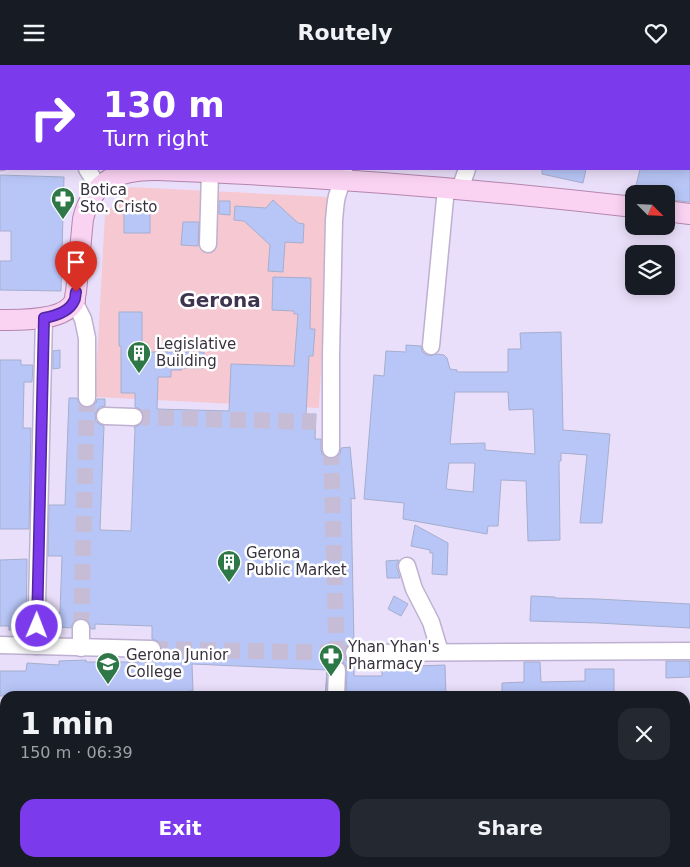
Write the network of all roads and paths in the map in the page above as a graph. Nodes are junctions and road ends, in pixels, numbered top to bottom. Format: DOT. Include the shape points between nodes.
graph roads {
  1 [pos="88,170"];
  2 [pos="466,170"];
  3 [pos="210,172"];
  4 [pos="344,174"];
  5 [pos="99,188"];
  6 [pos="453,189"];
  7 [pos="625,206"];
  8 [pos="675,212"];
  9 [pos="690,214"];
  10 [pos="208,244"];
  11 [pos="74,301"];
  12 [pos="44,318"];
  13 [pos="0,320"];
  14 [pos="432,346"];
  15 [pos="87,398"];
  16 [pos="105,416"];
  17 [pos="134,417"];
  18 [pos="331,449"];
  19 [pos="407,566"];
  20 [pos="81,628"];
  21 [pos="0,645"];
  22 [pos="36,646"];
  23 [pos="81,647"];
  24 [pos="152,649"];
  25 [pos="690,651"];
  26 [pos="440,652"];
  27 [pos="354,653"];
  28 [pos="337,670"];
  29 [pos="336,691"];
  30 [pos="425,867"];
  31 [pos="439,867"];
  1 -- 5 [label="street"];
  2 -- 6 [label="street"];
  3 -- 4 [label="main road"];
  3 -- 5 [label="main road" via="134,171 116,176"];
  3 -- 10 [label="street"];
  4 -- 6 [label="main road"];
  4 -- 18 [label="street" via="334,220 323,422"];
  5 -- 11 [label="main road" via="92,195 83,219"];
  6 -- 7 [label="main road"];
  6 -- 14 [label="street"];
  8 -- 9 [label="main road"];
  11 -- 12 [label="main road" via="60,313"];
  11 -- 15 [label="street" via="83,319 87,338"];
  12 -- 13 [label="main road"];
  12 -- 22 [label="street"];
  16 -- 17 [label="street"];
  19 -- 26 [label="street"];
  20 -- 23 [label="street"];
  21 -- 22 [label="street"];
  22 -- 23 [label="street"];
  23 -- 24 [label="street"];
  25 -- 26 [label="street"];
  26 -- 27 [label="street"];
  28 -- 29 [label="street"];
  30 -- 31 [label="street"];
}
